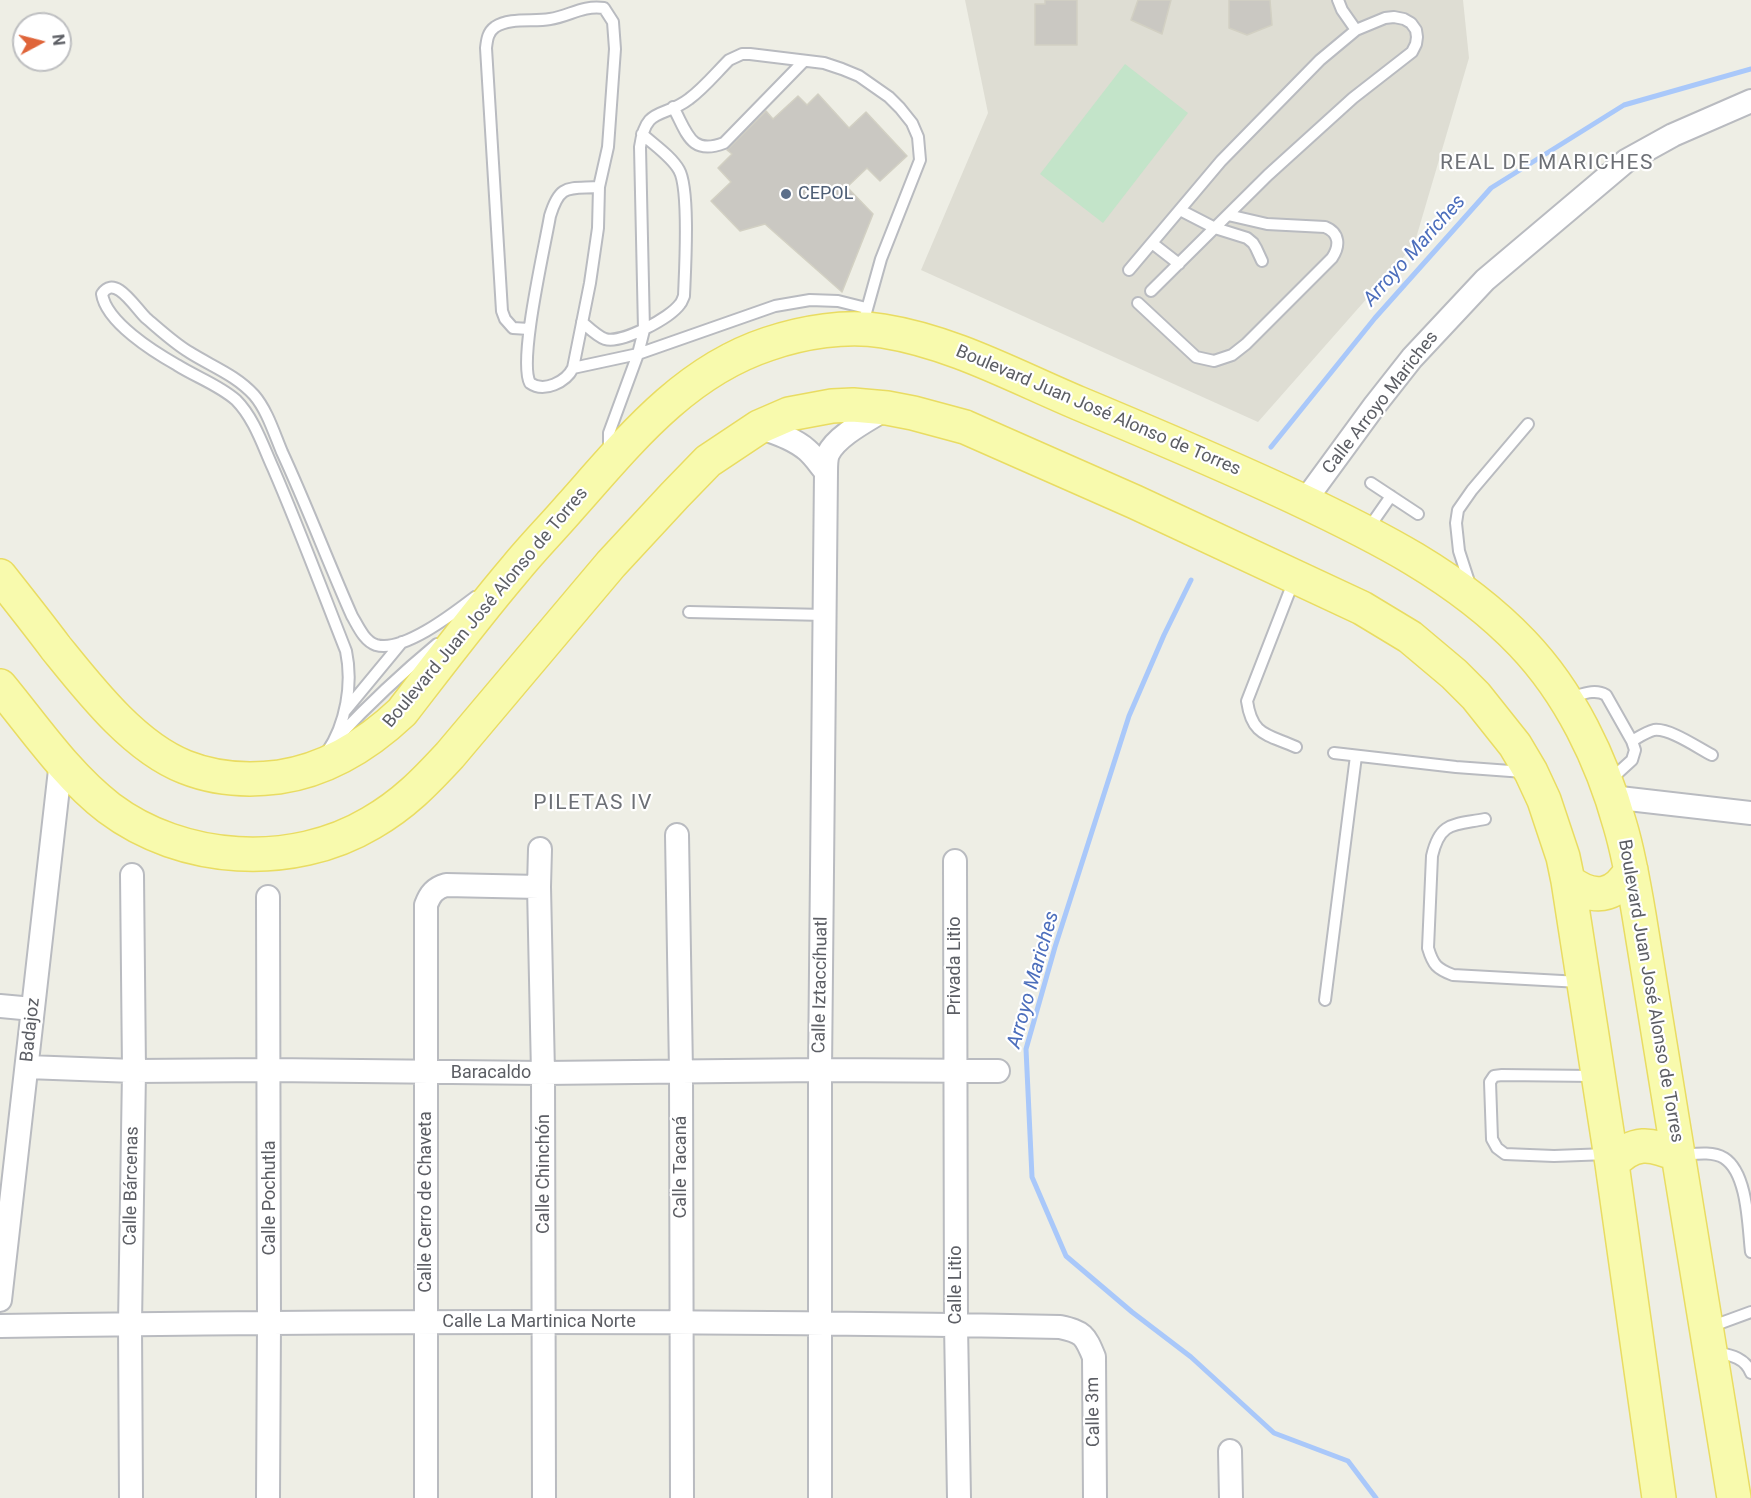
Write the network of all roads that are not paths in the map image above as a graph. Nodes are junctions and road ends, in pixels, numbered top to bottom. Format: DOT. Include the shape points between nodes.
graph roads {
  1 [pos="1338,0"];
  2 [pos="1356,30"];
  3 [pos="804,61"];
  4 [pos="1751,101"];
  5 [pos="673,107"];
  6 [pos="642,134"];
  7 [pos="599,187"];
  8 [pos="1180,210"];
  9 [pos="1228,215"];
  10 [pos="1215,228"];
  11 [pos="1152,243"];
  12 [pos="1262,261"];
  13 [pos="1179,264"];
  14 [pos="1129,270"];
  15 [pos="1152,291"];
  16 [pos="1138,303"];
  17 [pos="863,319"];
  18 [pos="582,322"];
  19 [pos="529,329"];
  20 [pos="644,330"];
  21 [pos="638,354"];
  22 [pos="573,368"];
  23 [pos="887,408"];
  24 [pos="1528,424"];
  25 [pos="759,427"];
  26 [pos="609,464"];
  27 [pos="826,472"];
  28 [pos="1371,483"];
  29 [pos="1390,496"];
  30 [pos="1304,502"];
  31 [pos="1418,514"];
  32 [pos="1366,532"];
  33 [pos="518,565"];
  34 [pos="0,576"];
  35 [pos="1295,577"];
  36 [pos="1475,599"];
  37 [pos="689,612"];
  38 [pos="479,613"];
  39 [pos="825,615"];
  40 [pos="402,642"];
  41 [pos="0,686"];
  42 [pos="1564,700"];
  43 [pos="344,712"];
  44 [pos="335,741"];
  45 [pos="1632,741"];
  46 [pos="1296,747"];
  47 [pos="1334,753"];
  48 [pos="1713,755"];
  49 [pos="1356,756"];
  50 [pos="61,761"];
  51 [pos="315,768"];
  52 [pos="1531,772"];
  53 [pos="1609,790"];
  54 [pos="1751,813"];
  55 [pos="1485,819"];
  56 [pos="676,835"];
  57 [pos="540,849"];
  58 [pos="955,861"];
  59 [pos="1631,870"];
  60 [pos="132,874"];
  61 [pos="1568,881"];
  62 [pos="539,887"];
  63 [pos="268,897"];
  64 [pos="1583,982"];
  65 [pos="1325,1000"];
  66 [pos="0,1006"];
  67 [pos="33,1009"];
  68 [pos="27,1067"];
  69 [pos="270,1070"];
  70 [pos="820,1070"];
  71 [pos="134,1071"];
  72 [pos="681,1071"];
  73 [pos="998,1071"];
  74 [pos="427,1072"];
  75 [pos="956,1072"];
  76 [pos="543,1073"];
  77 [pos="1598,1076"];
  78 [pos="1678,1155"];
  79 [pos="1611,1159"];
  80 [pos="1751,1252"];
  81 [pos="0,1297"];
  82 [pos="1751,1312"];
  83 [pos="681,1322"];
  84 [pos="821,1322"];
  85 [pos="270,1323"];
  86 [pos="426,1323"];
  87 [pos="544,1323"];
  88 [pos="130,1324"];
  89 [pos="956,1325"];
  90 [pos="0,1326"];
  91 [pos="1077,1330"];
  92 [pos="1709,1340"];
  93 [pos="1751,1373"];
  94 [pos="1230,1451"];
  95 [pos="131,1498"];
  96 [pos="268,1498"];
  97 [pos="426,1498"];
  98 [pos="544,1498"];
  99 [pos="682,1498"];
  100 [pos="820,1498"];
  101 [pos="959,1498"];
  102 [pos="1095,1498"];
  103 [pos="1231,1498"];
  104 [pos="1659,1498"];
  105 [pos="1734,1498"];
  1 -- 2 [label="lane"];
  2 -- 8 [label="lane" via="1320,60 1221,161"];
  2 -- 9 [label="lane" via="1395,17 1411,23 1418,37 1412,52 1353,98"];
  3 -- 5 [label="lane" via="750,54 736,56 694,95"];
  3 -- 5 [label="lane" via="724,143 715,147 699,147 693,142"];
  3 -- 17 [label="lane" via="824,63 859,76 900,108 918,136 920,160 881,259"];
  4 -- 30 [label="street, Calle Arroyo Mariches" via="1673,135 1626,161 1485,280 1412,357"];
  5 -- 6 [label="lane" via="652,117"];
  6 -- 20 [label="lane"];
  6 -- 20 [label="lane" via="679,170 685,193 686,227 684,296 681,303"];
  7 -- 18 [label="lane" via="598,228"];
  7 -- 19 [label="lane" via="568,189 555,200"];
  7 -- 19 [label="lane" via="608,147 615,49 613,22 604,8 591,6 551,19 497,25 490,31 486,48 502,311 513,328"];
  8 -- 10 [label="lane"];
  8 -- 11 [label="lane"];
  9 -- 10 [label="lane"];
  9 -- 16 [label="lane" via="1267,224 1325,227 1336,236 1336,252 1246,344 1232,355 1214,361 1196,357"];
  10 -- 12 [label="lane" via="1247,238"];
  10 -- 13 [label="lane"];
  11 -- 13 [label="lane"];
  11 -- 14 [label="lane"];
  13 -- 15 [label="lane"];
  17 -- 21 [label="lane" via="838,301 810,300 776,306"];
  17 -- 26 [label="main road, Boulevard Juan José Alonso de Torres" via="752,350 720,365 677,394"];
  17 -- 30 [label="main road, Boulevard Juan José Alonso de Torres" via="877,330 954,349"];
  18 -- 20 [label="lane" via="606,339 625,338"];
  18 -- 22 [label="lane"];
  19 -- 22 [label="lane" via="526,374 530,383 537,387 560,383"];
  20 -- 21 [label="lane"];
  21 -- 22 [label="lane"];
  21 -- 26 [label="lane" via="609,433"];
  23 -- 25 [label="main road" via="812,408"];
  23 -- 27 [label="street, Calle Iztaccíhuatl" via="832,446"];
  23 -- 35 [label="main road" via="965,427"];
  24 -- 36 [label="lane" via="1458,510 1459,551"];
  25 -- 27 [label="street" via="798,444"];
  25 -- 50 [label="main road" via="708,461 675,495 411,796 352,833 314,846 251,855 202,850 129,822"];
  26 -- 33 [label="main road, Boulevard Juan José Alonso de Torres"];
  27 -- 39 [label="street, Calle Iztaccíhuatl"];
  28 -- 29 [label="lane"];
  29 -- 31 [label="lane"];
  29 -- 32 [label="lane"];
  30 -- 32 [label="main road, Boulevard Juan José Alonso de Torres"];
  32 -- 36 [label="main road, Boulevard Juan José Alonso de Torres" via="1442,575"];
  33 -- 38 [label="main road, Boulevard Juan José Alonso de Torres"];
  33 -- 40 [label="lane" via="419,635"];
  34 -- 51 [label="main road, Boulevard Juan José Alonso de Torres" via="81,679 153,749 183,767 227,778 267,778"];
  35 -- 46 [label="lane" via="1247,701 1249,717 1258,730"];
  35 -- 52 [label="main road" via="1362,608 1410,637 1476,696"];
  36 -- 42 [label="main road, Boulevard Juan José Alonso de Torres" via="1525,646"];
  37 -- 39 [label="lane"];
  38 -- 44 [label="lane" via="403,672"];
  38 -- 51 [label="main road, Boulevard Juan José Alonso de Torres" via="385,729 353,751"];
  39 -- 70 [label="street, Calle Iztaccíhuatl"];
  40 -- 43 [label="lane"];
  40 -- 43 [label="lane" via="376,645 358,626 255,396 230,375 187,351 144,316 119,289 105,290 105,305 120,324 176,364 221,389 247,415 296,522 346,651 349,681"];
  41 -- 50 [label="main road"];
  42 -- 45 [label="lane" via="1599,691 1606,695"];
  42 -- 53 [label="main road, Boulevard Juan José Alonso de Torres" via="1581,726"];
  43 -- 44 [label="lane"];
  44 -- 51 [label="lane"];
  45 -- 48 [label="lane" via="1661,730"];
  45 -- 53 [label="lane" via="1632,760"];
  47 -- 49 [label="lane"];
  49 -- 52 [label="lane"];
  49 -- 65 [label="lane"];
  50 -- 67 [label="street, Badajoz"];
  52 -- 61 [label="main road" via="1554,827"];
  53 -- 54 [label="street"];
  53 -- 59 [label="main road, Boulevard Juan José Alonso de Torres"];
  55 -- 64 [label="lane" via="1453,826 1441,832 1435,842 1428,948 1431,960 1440,970 1453,975"];
  56 -- 72 [label="street, Calle Tacaná"];
  57 -- 62 [label="street, Calle Chinchón"];
  58 -- 75 [label="street, Privada Litio"];
  59 -- 61 [label="main road" via="1620,886 1599,894 1578,889"];
  59 -- 78 [label="main road, Boulevard Juan José Alonso de Torres"];
  60 -- 71 [label="street, Calle Bárcenas"];
  61 -- 64 [label="main road"];
  62 -- 74 [label="street, Calle Cerro de Chaveta" via="446,885 428,897"];
  62 -- 76 [label="street, Calle Chinchón"];
  63 -- 69 [label="street, Calle Pochutla"];
  64 -- 77 [label="main road"];
  66 -- 67 [label="street"];
  67 -- 68 [label="street, Badajoz"];
  68 -- 71 [label="street, Baracaldo"];
  68 -- 81 [label="street, Badajoz"];
  69 -- 71 [label="street, Baracaldo"];
  69 -- 74 [label="street, Baracaldo"];
  69 -- 85 [label="street, Calle Pochutla"];
  70 -- 72 [label="street, Baracaldo"];
  70 -- 75 [label="street, Baracaldo"];
  70 -- 84 [label="street, Calle Iztaccíhuatl"];
  71 -- 88 [label="street, Calle Bárcenas"];
  72 -- 76 [label="street, Baracaldo"];
  72 -- 83 [label="street, Calle Tacaná"];
  73 -- 75 [label="street, Baracaldo"];
  74 -- 76 [label="street, Baracaldo"];
  74 -- 86 [label="street, Calle Cerro de Chaveta"];
  75 -- 89 [label="street, Calle Litio"];
  76 -- 87 [label="street, Calle Chinchón"];
  77 -- 79 [label="main road"];
  77 -- 79 [label="lane" via="1494,1077 1490,1082 1492,1139 1505,1154"];
  78 -- 79 [label="main road" via="1644,1145"];
  78 -- 80 [label="lane" via="1710,1154 1733,1166 1743,1188"];
  78 -- 92 [label="main road, Boulevard Juan José Alonso de Torres"];
  79 -- 104 [label="main road"];
  82 -- 92 [label="lane"];
  83 -- 84 [label="street, Calle La Martinica Norte"];
  83 -- 87 [label="street, Calle La Martinica Norte"];
  83 -- 99 [label="street, Calle Tacaná"];
  84 -- 89 [label="street, Calle La Martinica Norte"];
  84 -- 100 [label="street, Calle Iztaccíhuatl"];
  85 -- 86 [label="street, Calle La Martinica Norte"];
  85 -- 88 [label="street, Calle La Martinica Norte"];
  85 -- 96 [label="street, Calle Pochutla"];
  86 -- 87 [label="street, Calle La Martinica Norte"];
  86 -- 97 [label="street, Calle Cerro de Chaveta"];
  87 -- 98 [label="street, Calle Chinchón"];
  88 -- 90 [label="street, Calle La Martinica Norte"];
  88 -- 95 [label="street, Calle Bárcenas"];
  89 -- 91 [label="street, Calle La Martinica Norte"];
  89 -- 101 [label="street, Calle Litio"];
  91 -- 102 [label="street, Calle 3m" via="1088,1341 1094,1357"];
  92 -- 93 [label="lane" via="1737,1356"];
  92 -- 105 [label="main road, Boulevard Juan José Alonso de Torres"];
  94 -- 103 [label="street"];
}
